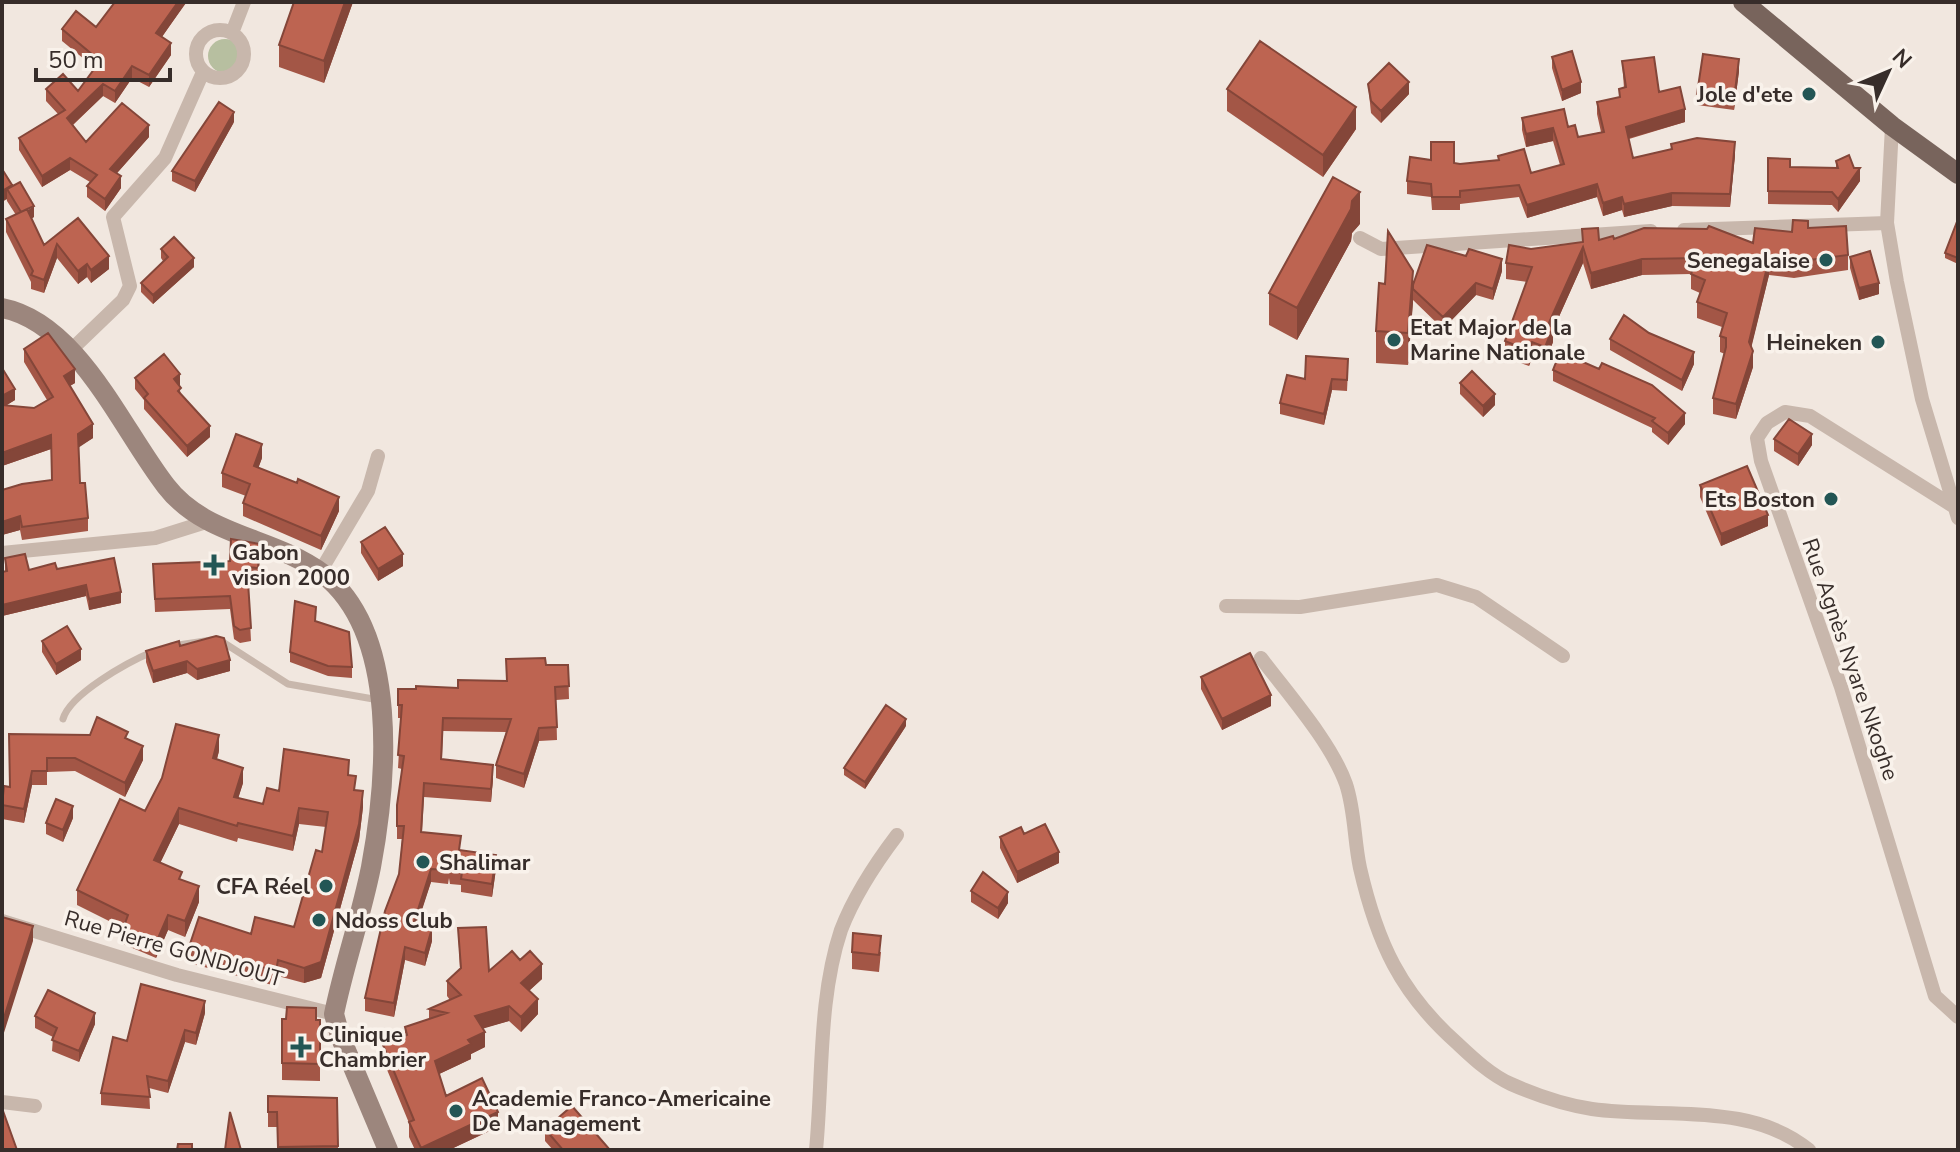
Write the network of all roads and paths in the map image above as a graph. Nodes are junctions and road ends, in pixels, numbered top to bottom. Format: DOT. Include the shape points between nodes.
graph roads {
  1 [pos="244,2"];
  2 [pos="1743,2"];
  3 [pos="232,33"];
  4 [pos="203,72"];
  5 [pos="1892,126"];
  6 [pos="1958,174"];
  7 [pos="1887,223"];
  8 [pos="1360,238"];
  9 [pos="2,308"];
  10 [pos="71,350"];
  11 [pos="378,456"];
  12 [pos="1955,512"];
  13 [pos="206,522"];
  14 [pos="2,553"];
  15 [pos="320,572"];
  16 [pos="1226,606"];
  17 [pos="1563,656"];
  18 [pos="1261,658"];
  19 [pos="382,701"];
  20 [pos="63,719"];
  21 [pos="897,835"];
  22 [pos="2,921"];
  23 [pos="334,1014"];
  24 [pos="1958,1017"];
  25 [pos="2,1102"];
  26 [pos="35,1106"];
  27 [pos="388,1150"];
  28 [pos="816,1150"];
  29 [pos="1809,1150"];
  1 -- 3 [label="street"];
  2 -- 5 [label="main road"];
  3 -- 4 [label="street" via="217,30 203,37 196,58"];
  3 -- 4 [label="street" via="243,45 240,69 218,79"];
  4 -- 10 [label="street" via="165,158 113,217 130,286 123,300"];
  5 -- 6 [label="main road"];
  5 -- 7 [label="street"];
  7 -- 8 [label="street" via="1643,231 1381,249"];
  7 -- 12 [label="street" via="1922,399"];
  9 -- 10 [label="street" via="33,317"];
  10 -- 13 [label="street" via="167,488"];
  11 -- 15 [label="street" via="368,491"];
  12 -- 24 [label="street, Rue Agnès Nyare Nkoghe" via="1810,416 1785,412 1767,423 1757,438 1841,687 1935,996"];
  13 -- 14 [label="street" via="155,538"];
  13 -- 15 [label="street"];
  15 -- 19 [label="street" via="357,615"];
  16 -- 17 [label="street" via="1300,607 1437,585 1476,597"];
  18 -- 29 [label="street" via="1345,781 1366,891 1390,963 1433,1022 1463,1050 1511,1083 1570,1104 1731,1119 1781,1132"];
  19 -- 20 [label="lane" via="288,684 230,644 204,638 147,654 85,693"];
  19 -- 23 [label="street" via="371,863"];
  21 -- 28 [label="street" via="864,883 838,943 828,998"];
  22 -- 23 [label="street, Rue Pierre GONDJOUT" via="177,975"];
  23 -- 27 [label="street"];
  25 -- 26 [label="street"];
}
